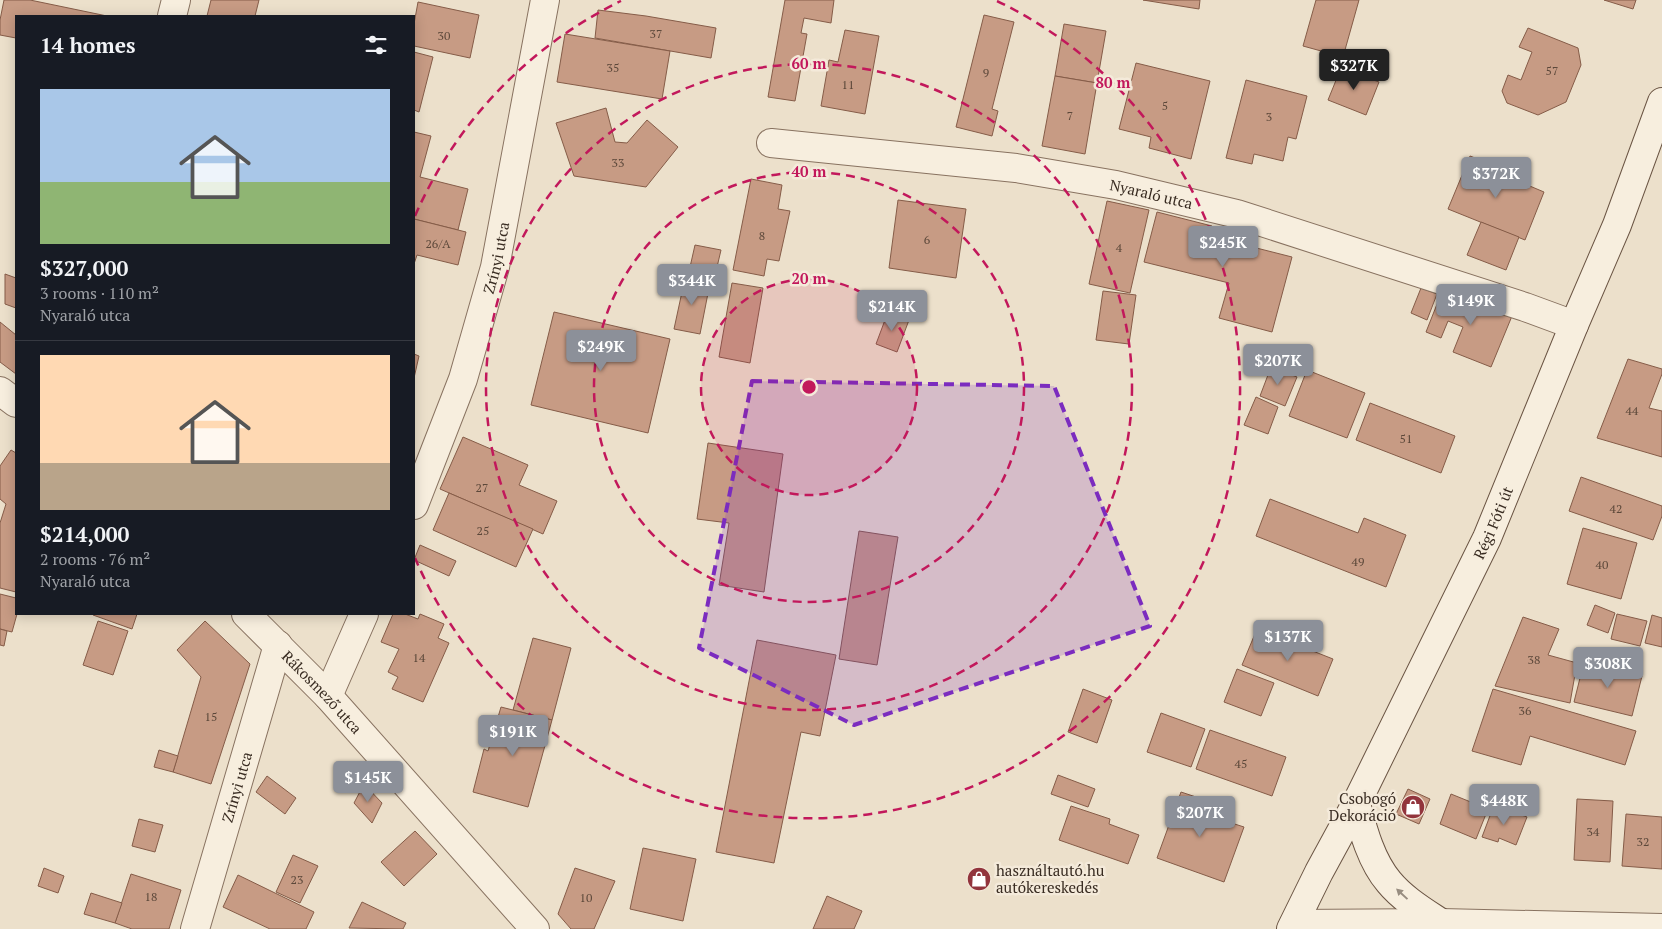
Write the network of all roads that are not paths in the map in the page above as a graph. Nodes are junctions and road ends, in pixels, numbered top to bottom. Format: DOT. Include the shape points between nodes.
graph roads {
  1 [pos="176,0"];
  2 [pos="545,0"];
  3 [pos="172,15"];
  4 [pos="1662,102"];
  5 [pos="772,143"];
  6 [pos="1574,325"];
  7 [pos="0,391"];
  8 [pos="15,402"];
  9 [pos="415,502"];
  10 [pos="247,615"];
  11 [pos="364,615"];
  12 [pos="278,645"];
  13 [pos="328,696"];
  14 [pos="1356,804"];
  15 [pos="1441,923"];
  16 [pos="1292,927"];
  17 [pos="1662,928"];
  18 [pos="195,929"];
  19 [pos="536,929"];
  1 -- 3 [label="street"];
  2 -- 9 [label="street, Zrínyi utca" via="495,267 463,379"];
  4 -- 6 [label="street, Régi Fóti út" via="1618,225"];
  5 -- 6 [label="street, Nyaraló utca" via="1016,168 1116,185 1237,214"];
  6 -- 14 [label="street, Régi Fóti út" via="1487,538"];
  7 -- 8 [label="street"];
  10 -- 12 [label="street, Rákosmező utca"];
  11 -- 13 [label="street"];
  12 -- 13 [label="street, Rákosmező utca"];
  12 -- 18 [label="street, Zrínyi utca"];
  13 -- 19 [label="street, Rákosmező utca"];
  15 -- 14 [label="street, one-way" via="1409,902 1388,882 1372,853"];
  14 -- 16 [label="street, Régi Fóti út"];
  15 -- 16 [label="street"];
  15 -- 17 [label="street"];
}
